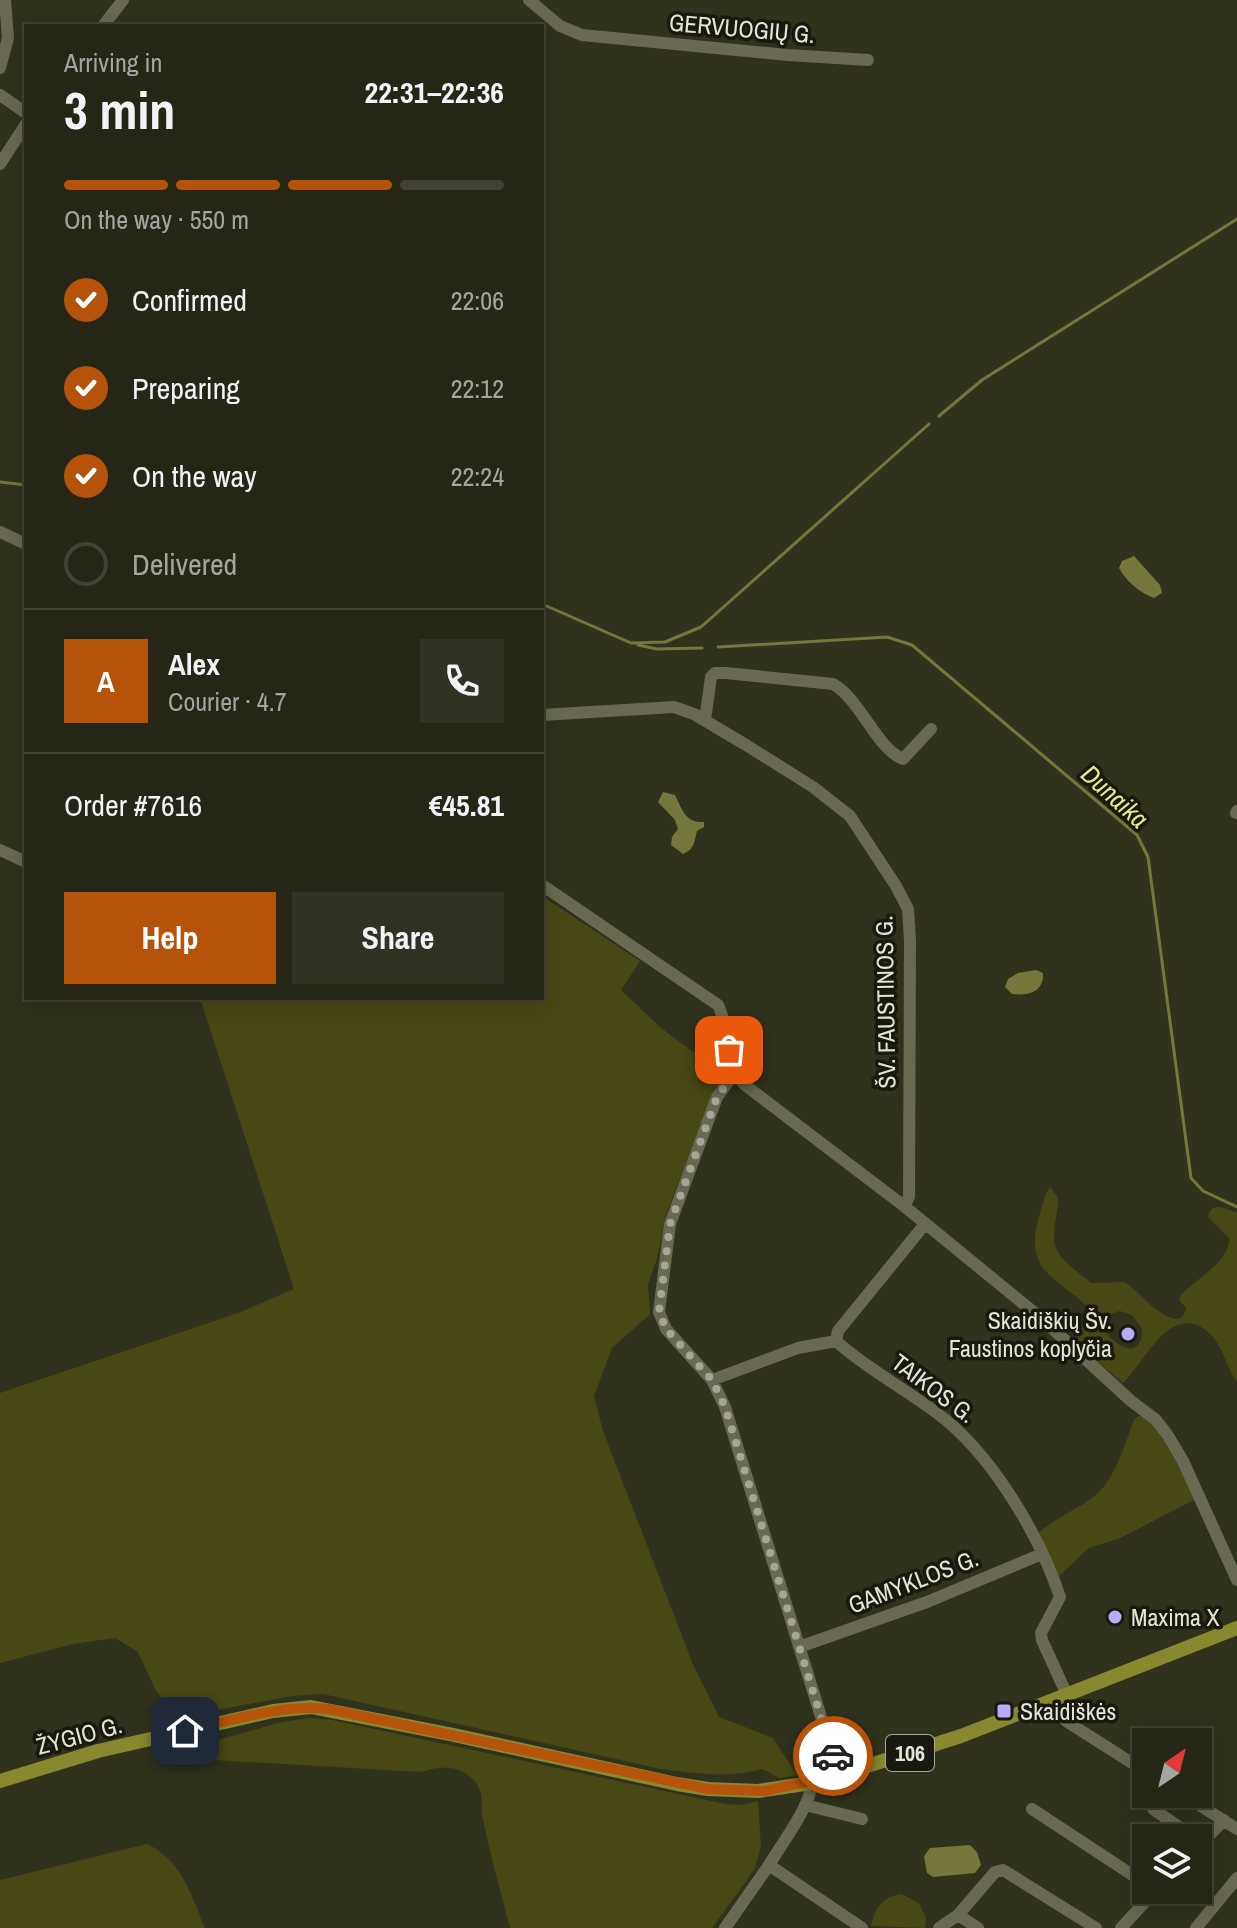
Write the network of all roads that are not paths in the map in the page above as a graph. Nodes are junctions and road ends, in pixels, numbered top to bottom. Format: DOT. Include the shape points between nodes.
graph roads {
  1 [pos="5,0"];
  2 [pos="123,0"];
  3 [pos="529,0"];
  4 [pos="105,24"];
  5 [pos="868,60"];
  6 [pos="0,68"];
  7 [pos="0,95"];
  8 [pos="24,112"];
  9 [pos="24,127"];
  10 [pos="0,164"];
  11 [pos="0,532"];
  12 [pos="24,543"];
  13 [pos="544,715"];
  14 [pos="705,720"];
  15 [pos="931,729"];
  16 [pos="0,850"];
  17 [pos="24,861"];
  18 [pos="544,886"];
  19 [pos="734,1074"];
  20 [pos="904,1206"];
  21 [pos="925,1224"];
  22 [pos="836,1341"];
  23 [pos="712,1380"];
  24 [pos="1042,1554"];
  25 [pos="1237,1580"];
  26 [pos="1237,1628"];
  27 [pos="799,1647"];
  28 [pos="1067,1695"];
  29 [pos="1051,1701"];
  30 [pos="1132,1763"];
  31 [pos="839,1775"];
  32 [pos="0,1781"];
  33 [pos="811,1783"];
  34 [pos="805,1805"];
  35 [pos="1205,1808"];
  36 [pos="1032,1809"];
  37 [pos="1153,1809"];
  38 [pos="862,1819"];
  39 [pos="1224,1820"];
  40 [pos="1173,1824"];
  41 [pos="1237,1829"];
  42 [pos="1212,1830"];
  43 [pos="769,1865"];
  44 [pos="1132,1875"];
  45 [pos="1237,1878"];
  46 [pos="1142,1904"];
  47 [pos="958,1915"];
  48 [pos="731,1926"];
  49 [pos="862,1928"];
  50 [pos="939,1928"];
  51 [pos="978,1928"];
  52 [pos="1096,1928"];
  53 [pos="1121,1928"];
  54 [pos="1196,1928"];
  1 -- 6 [label="street" via="8,38"];
  2 -- 4 [label="street"];
  3 -- 5 [label="street, GERVUOGIŲ G." via="560,26 582,35"];
  7 -- 8 [label="street"];
  9 -- 10 [label="street"];
  11 -- 12 [label="street"];
  13 -- 14 [label="street, ŠV. FAUSTINOS G." via="660,706"];
  14 -- 15 [label="street" via="711,677 726,673 833,684 903,759"];
  14 -- 20 [label="street, ŠV. FAUSTINOS G." via="850,816 908,909 909,1197"];
  16 -- 17 [label="street"];
  18 -- 19 [label="street" via="718,1005"];
  19 -- 20 [label="street"];
  19 -- 23 [label="street" via="717,1097 670,1224 659,1312 666,1329"];
  20 -- 21 [label="street"];
  21 -- 22 [label="street" via="838,1331"];
  21 -- 25 [label="street" via="1155,1419 1183,1461"];
  22 -- 23 [label="street" via="798,1348"];
  22 -- 24 [label="street, TAIKOS G." via="958,1430 1001,1482"];
  23 -- 27 [label="street"];
  24 -- 27 [label="street, GAMYKLOS G."];
  24 -- 28 [label="street, TAIKOS G." via="1060,1597 1042,1640"];
  26 -- 28 [label="main road, 106"];
  27 -- 31 [label="street"];
  28 -- 29 [label="main road, 106"];
  29 -- 30 [label="street" via="1066,1721"];
  29 -- 31 [label="main road, 106"];
  31 -- 33 [label="main road, 106"];
  32 -- 33 [label="main road, ŽYGIO G. / 106" via="98,1751 311,1707 721,1790 764,1791"];
  33 -- 34 [label="street"];
  34 -- 38 [label="street"];
  34 -- 43 [label="street"];
  35 -- 39 [label="street"];
  36 -- 44 [label="street"];
  37 -- 40 [label="street"];
  39 -- 41 [label="street"];
  39 -- 42 [label="street"];
  43 -- 48 [label="street"];
  43 -- 49 [label="street"];
  45 -- 54 [label="street"];
  46 -- 53 [label="street"];
  47 -- 50 [label="street"];
  47 -- 51 [label="street"];
  47 -- 52 [label="street" via="995,1872 1003,1870"];
}
